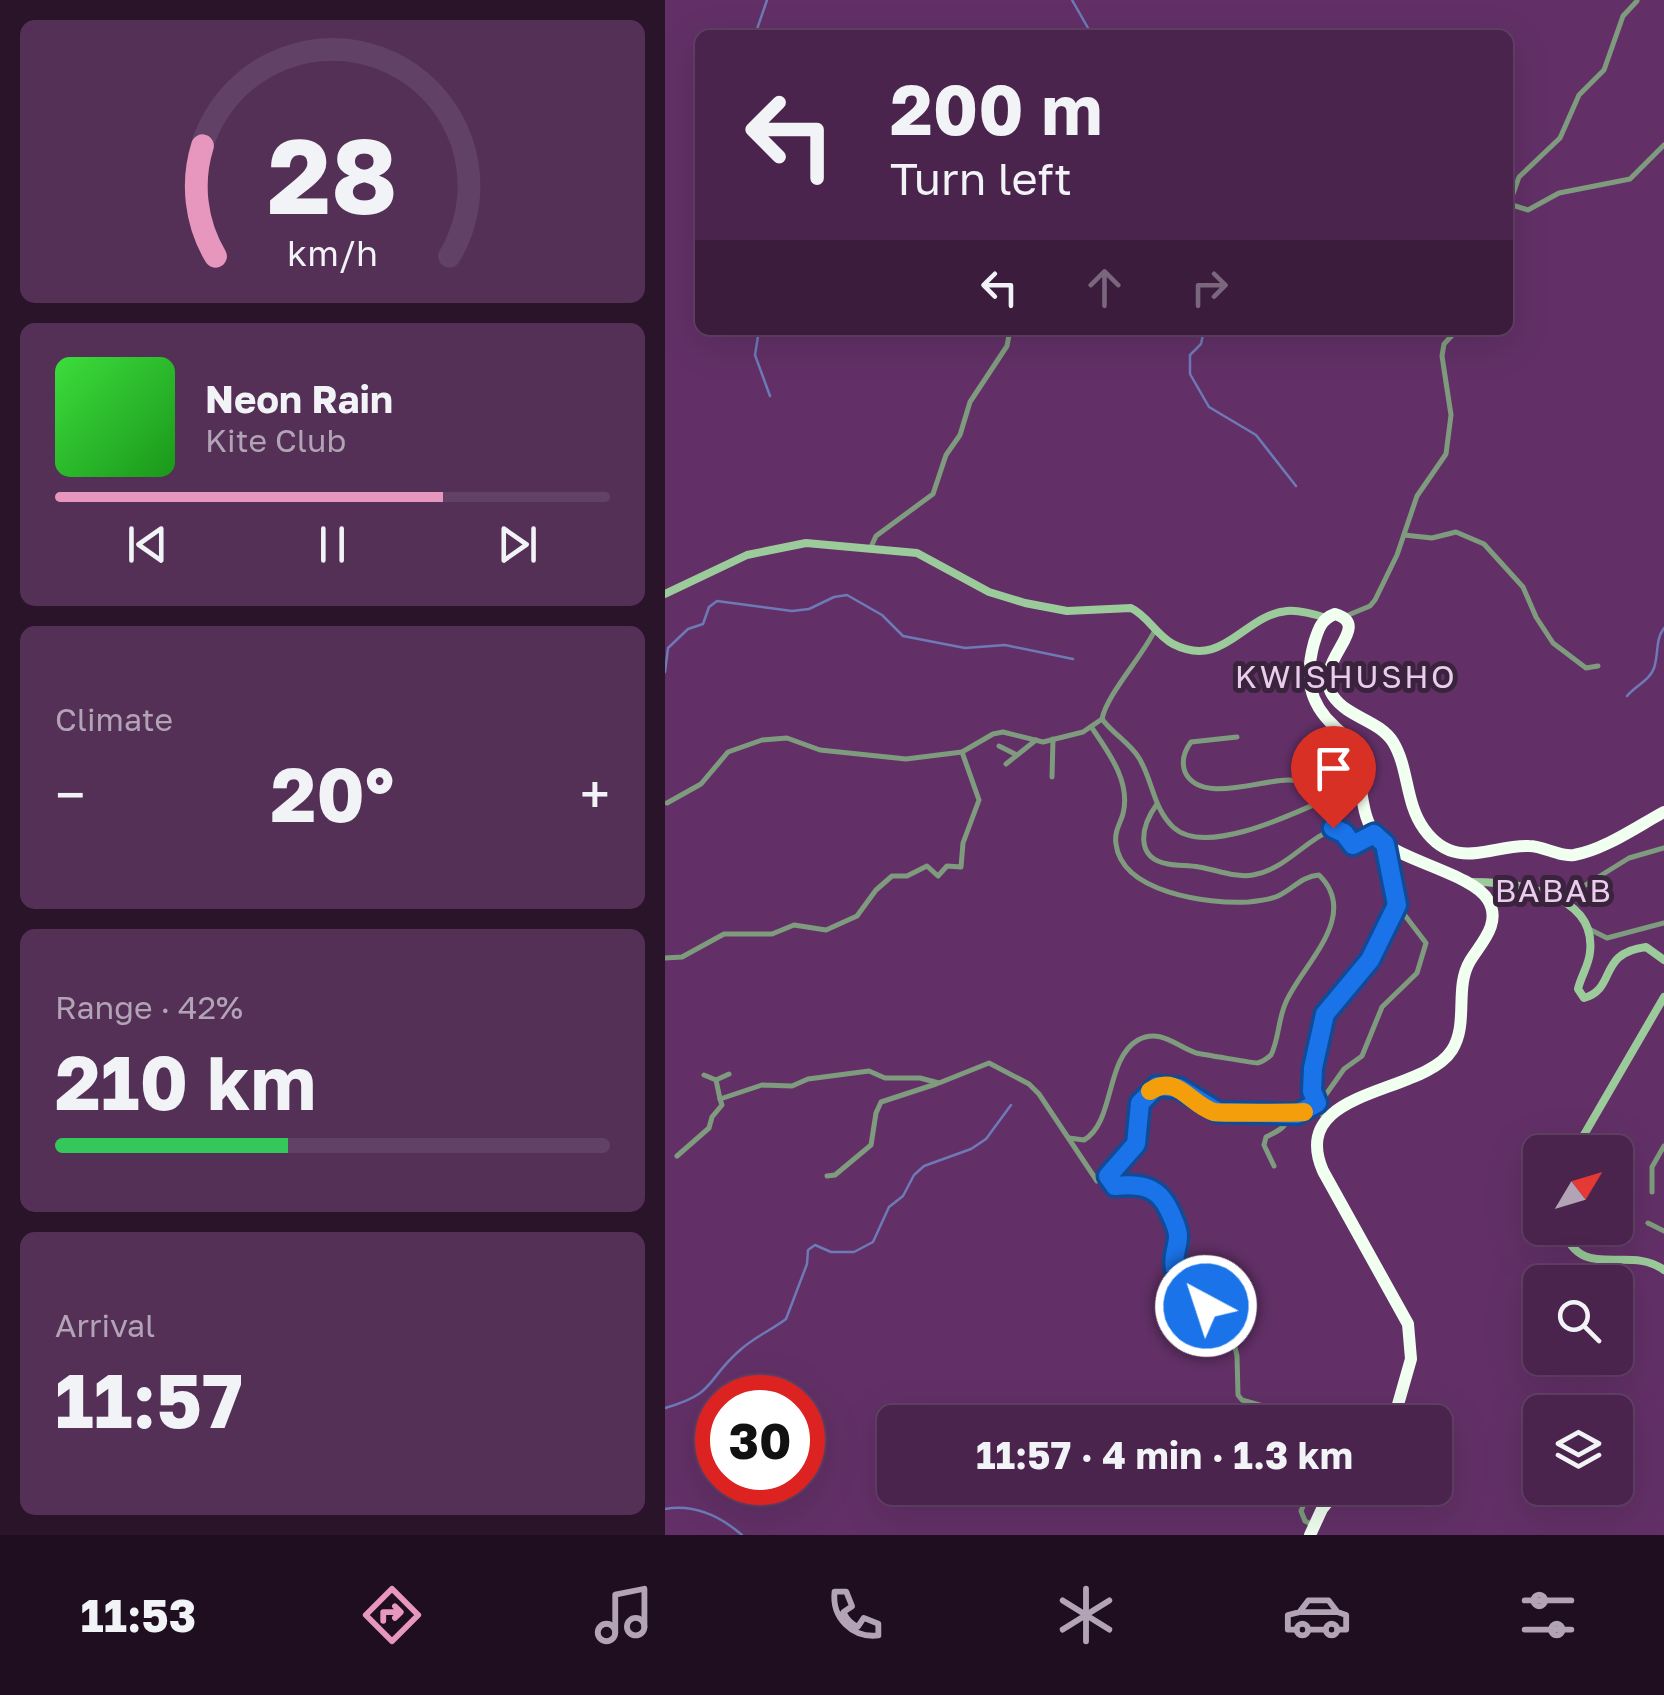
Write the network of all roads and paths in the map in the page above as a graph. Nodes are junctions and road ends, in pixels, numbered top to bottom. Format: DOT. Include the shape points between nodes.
graph roads {
  1 [pos="1637,2"];
  2 [pos="1664,145"];
  3 [pos="1513,194"];
  4 [pos="1513,207"];
  5 [pos="1008,335"];
  6 [pos="1453,335"];
  7 [pos="1404,535"];
  8 [pos="870,549"];
  9 [pos="665,594"];
  10 [pos="1343,617"];
  11 [pos="1325,618"];
  12 [pos="1155,629"];
  13 [pos="1598,666"];
  14 [pos="1102,719"];
  15 [pos="1092,728"];
  16 [pos="1237,737"];
  17 [pos="1053,739"];
  18 [pos="1036,740"];
  19 [pos="999,746"];
  20 [pos="962,752"];
  21 [pos="1015,754"];
  22 [pos="1006,764"];
  23 [pos="1053,778"];
  24 [pos="1347,790"];
  25 [pos="1363,792"];
  26 [pos="667,803"];
  27 [pos="1157,804"];
  28 [pos="1664,812"];
  29 [pos="1374,834"];
  30 [pos="1385,844"];
  31 [pos="1664,848"];
  32 [pos="1467,882"];
  33 [pos="1563,899"];
  34 [pos="1397,905"];
  35 [pos="1664,923"];
  36 [pos="1585,927"];
  37 [pos="665,958"];
  38 [pos="1664,960"];
  39 [pos="1664,998"];
  40 [pos="729,1074"];
  41 [pos="705,1075"];
  42 [pos="716,1080"];
  43 [pos="939,1083"];
  44 [pos="720,1099"];
  45 [pos="1317,1103"];
  46 [pos="1291,1114"];
  47 [pos="1327,1120"];
  48 [pos="1584,1135"];
  49 [pos="1067,1138"];
  50 [pos="1664,1146"];
  51 [pos="677,1156"];
  52 [pos="1273,1166"];
  53 [pos="827,1176"];
  54 [pos="1108,1176"];
  55 [pos="1651,1192"];
  56 [pos="1649,1223"];
  57 [pos="1664,1231"];
  58 [pos="1570,1245"];
  59 [pos="1664,1270"];
  60 [pos="1249,1402"];
  61 [pos="1243,1405"];
  62 [pos="1266,1405"];
  63 [pos="1398,1405"];
  64 [pos="1302,1505"];
  65 [pos="1328,1505"];
  66 [pos="1312,1530"];
  1 -- 3 [label="street" via="1623,16 1604,70 1579,94 1560,138 1523,171"];
  2 -- 4 [label="street" via="1627,180 1559,193 1528,210"];
  5 -- 8 [label="street" via="970,402 933,494 889,524"];
  6 -- 7 [label="street" via="1442,356 1451,415 1446,454 1417,496"];
  7 -- 10 [label="street" via="1373,603"];
  7 -- 13 [label="street" via="1456,532 1485,544 1528,594 1553,644 1585,668"];
  8 -- 9 [label="main road" via="786,545 747,555"];
  8 -- 12 [label="main road" via="928,556 989,592 1025,603 1067,611 1131,608"];
  10 -- 11 [label="highway"];
  10 -- 28 [label="highway" via="1351,631 1329,664 1328,687 1340,705 1392,740 1418,820 1447,848 1475,855 1533,846 1576,854"];
  11 -- 12 [label="main road" via="1287,611 1209,651 1173,644"];
  11 -- 25 [label="highway" via="1309,688 1319,711 1352,746"];
  12 -- 14 [label="street"];
  14 -- 15 [label="street"];
  14 -- 27 [label="street" via="1137,754"];
  15 -- 17 [label="street"];
  15 -- 49 [label="street" via="1121,776 1125,800 1116,846 1130,873 1179,895 1245,902 1279,895 1319,875 1333,916 1284,1004 1266,1060 1198,1054 1160,1036 1138,1040 1113,1080 1096,1131 1084,1140"];
  16 -- 24 [label="street" via="1191,742 1184,761 1189,778 1221,789 1290,780"];
  17 -- 18 [label="street"];
  17 -- 23 [label="street"];
  18 -- 20 [label="street" via="1003,732"];
  18 -- 21 [label="street"];
  19 -- 21 [label="street"];
  20 -- 26 [label="street" via="899,760 820,750 787,738 761,740 727,752 701,784"];
  20 -- 37 [label="street" via="979,800 961,867 947,866 938,876 928,866 893,876 857,916 827,930 794,926 772,934 724,934"];
  21 -- 22 [label="street"];
  24 -- 25 [label="street"];
  24 -- 27 [label="street" via="1213,839 1180,832"];
  25 -- 29 [label="highway"];
  27 -- 29 [label="street" via="1142,834 1151,858 1226,874 1252,876 1275,867 1333,828 1353,845"];
  29 -- 30 [label="highway"];
  30 -- 32 [label="highway"];
  30 -- 34 [label="street"];
  31 -- 33 [label="street" via="1629,858"];
  32 -- 33 [label="main road"];
  32 -- 47 [label="highway" via="1489,900 1492,920 1467,967 1451,1052"];
  33 -- 36 [label="main road"];
  34 -- 45 [label="street" via="1370,960 1325,1014 1313,1068"];
  34 -- 45 [label="street" via="1426,943 1417,974 1382,1007 1362,1056"];
  35 -- 36 [label="street" via="1607,938"];
  36 -- 38 [label="main road" via="1591,948 1578,989 1584,998 1627,950 1646,947"];
  39 -- 48 [label="main road"];
  40 -- 42 [label="street"];
  41 -- 42 [label="street"];
  42 -- 44 [label="street"];
  43 -- 44 [label="street" via="869,1071 750,1088"];
  43 -- 49 [label="street" via="985,1063 996,1065 1039,1094"];
  43 -- 53 [label="street" via="881,1102 871,1145"];
  44 -- 51 [label="street" via="709,1128"];
  45 -- 46 [label="street"];
  45 -- 47 [label="street"];
  46 -- 52 [label="street" via="1263,1145"];
  46 -- 54 [label="street" via="1218,1112 1179,1088 1157,1086 1140,1103 1136,1144"];
  47 -- 63 [label="highway" via="1319,1142 1321,1165 1409,1331 1411,1359"];
  49 -- 54 [label="street" via="1095,1179"];
  50 -- 55 [label="street"];
  54 -- 60 [label="street" via="1115,1186 1154,1189 1165,1200 1178,1238 1175,1269 1199,1285 1206,1306 1229,1326 1238,1395"];
  56 -- 57 [label="street"];
  58 -- 59 [label="main road" via="1581,1255 1651,1262"];
  60 -- 61 [label="street"];
  60 -- 62 [label="street"];
  64 -- 66 [label="street"];
  65 -- 66 [label="highway"];
}
